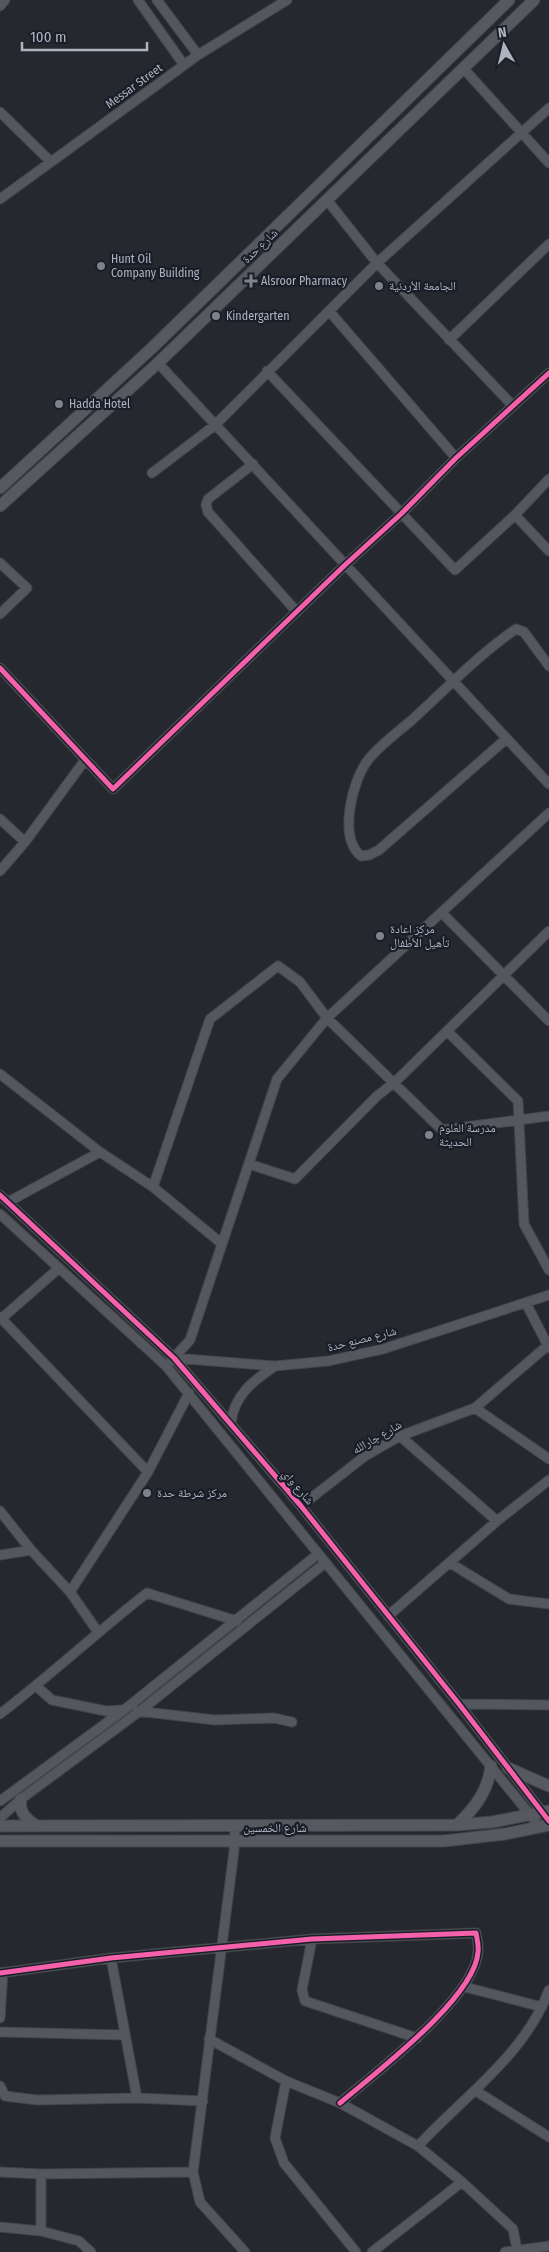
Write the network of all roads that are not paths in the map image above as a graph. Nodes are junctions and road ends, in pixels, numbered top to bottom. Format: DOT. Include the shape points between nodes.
graph roads {
  1 [pos="5,0"];
  2 [pos="138,0"];
  3 [pos="157,0"];
  4 [pos="287,0"];
  5 [pos="510,0"];
  6 [pos="534,0"];
  7 [pos="0,6"];
  8 [pos="198,55"];
  9 [pos="184,65"];
  10 [pos="464,69"];
  11 [pos="549,108"];
  12 [pos="0,112"];
  13 [pos="521,132"];
  14 [pos="51,162"];
  15 [pos="549,163"];
  16 [pos="0,199"];
  17 [pos="327,200"];
  18 [pos="549,244"];
  19 [pos="377,263"];
  20 [pos="330,312"];
  21 [pos="449,340"];
  22 [pos="158,363"];
  23 [pos="267,371"];
  24 [pos="549,373"];
  25 [pos="513,406"];
  26 [pos="72,422"];
  27 [pos="214,424"];
  28 [pos="81,432"];
  29 [pos="456,458"];
  30 [pos="253,464"];
  31 [pos="152,473"];
  32 [pos="549,479"];
  33 [pos="0,488"];
  34 [pos="0,506"];
  35 [pos="401,514"];
  36 [pos="515,515"];
  37 [pos="549,551"];
  38 [pos="0,563"];
  39 [pos="345,565"];
  40 [pos="297,612"];
  41 [pos="0,614"];
  42 [pos="549,666"];
  43 [pos="0,668"];
  44 [pos="453,682"];
  45 [pos="506,739"];
  46 [pos="85,760"];
  47 [pos="549,784"];
  48 [pos="549,813"];
  49 [pos="0,819"];
  50 [pos="25,842"];
  51 [pos="0,871"];
  52 [pos="442,913"];
  53 [pos="549,930"];
  54 [pos="503,975"];
  55 [pos="327,1018"];
  56 [pos="549,1021"];
  57 [pos="447,1031"];
  58 [pos="0,1074"];
  59 [pos="395,1082"];
  60 [pos="549,1116"];
  61 [pos="520,1120"];
  62 [pos="100,1152"];
  63 [pos="249,1164"];
  64 [pos="153,1187"];
  65 [pos="0,1195"];
  66 [pos="8,1202"];
  67 [pos="0,1214"];
  68 [pos="221,1243"];
  69 [pos="59,1268"];
  70 [pos="549,1270"];
  71 [pos="549,1295"];
  72 [pos="526,1303"];
  73 [pos="1,1317"];
  74 [pos="548,1347"];
  75 [pos="174,1358"];
  76 [pos="166,1366"];
  77 [pos="275,1366"];
  78 [pos="189,1393"];
  79 [pos="475,1408"];
  80 [pos="231,1423"];
  81 [pos="400,1436"];
  82 [pos="549,1459"];
  83 [pos="148,1472"];
  84 [pos="549,1480"];
  85 [pos="301,1506"];
  86 [pos="0,1511"];
  87 [pos="498,1521"];
  88 [pos="31,1550"];
  89 [pos="318,1554"];
  90 [pos="0,1555"];
  91 [pos="325,1563"];
  92 [pos="450,1563"];
  93 [pos="70,1592"];
  94 [pos="549,1604"];
  95 [pos="388,1616"];
  96 [pos="237,1621"];
  97 [pos="98,1632"];
  98 [pos="421,1657"];
  99 [pos="410,1666"];
  100 [pos="36,1686"];
  101 [pos="459,1704"];
  102 [pos="549,1705"];
  103 [pos="124,1710"];
  104 [pos="140,1711"];
  105 [pos="0,1714"];
  106 [pos="292,1722"];
  107 [pos="491,1766"];
  108 [pos="508,1768"];
  109 [pos="549,1786"];
  110 [pos="21,1799"];
  111 [pos="0,1801"];
  112 [pos="530,1814"];
  113 [pos="0,1818"];
  114 [pos="546,1819"];
  115 [pos="457,1825"];
  116 [pos="0,1826"];
  117 [pos="37,1826"];
  118 [pos="234,1827"];
  119 [pos="0,1841"];
  120 [pos="235,1841"];
  121 [pos="312,1939"];
  122 [pos="222,1946"];
  123 [pos="111,1958"];
  124 [pos="1,1973"];
  125 [pos="464,1987"];
  126 [pos="549,1990"];
  127 [pos="542,2007"];
  128 [pos="0,2018"];
  129 [pos="0,2032"];
  130 [pos="124,2034"];
  131 [pos="417,2038"];
  132 [pos="209,2039"];
  133 [pos="286,2081"];
  134 [pos="0,2086"];
  135 [pos="476,2091"];
  136 [pos="138,2098"];
  137 [pos="203,2101"];
  138 [pos="340,2103"];
  139 [pos="548,2135"];
  140 [pos="418,2146"];
  141 [pos="0,2172"];
  142 [pos="193,2172"];
  143 [pos="41,2174"];
  144 [pos="462,2182"];
  145 [pos="0,2227"];
  146 [pos="40,2231"];
  147 [pos="549,2246"];
  148 [pos="517,2250"];
  149 [pos="90,2252"];
  150 [pos="245,2252"];
  151 [pos="356,2252"];
  152 [pos="372,2252"];
  153 [pos="505,2252"];
  1 -- 7 [label="street"];
  2 -- 9 [label="street"];
  3 -- 8 [label="street"];
  4 -- 8 [label="street, Messar Street"];
  5 -- 26 [label="main road, شارع حدة"];
  6 -- 10 [label="main road, شارع حدة"];
  8 -- 9 [label="street, Messar Street"];
  9 -- 14 [label="street, Messar Street"];
  10 -- 13 [label="street"];
  10 -- 17 [label="main road, شارع حدة"];
  11 -- 13 [label="street"];
  12 -- 14 [label="street"];
  13 -- 15 [label="street"];
  13 -- 19 [label="street"];
  14 -- 16 [label="street, Messar Street"];
  17 -- 19 [label="street"];
  17 -- 22 [label="main road, شارع حدة"];
  18 -- 21 [label="street"];
  19 -- 20 [label="street"];
  19 -- 21 [label="street"];
  20 -- 23 [label="street"];
  20 -- 29 [label="street"];
  21 -- 25 [label="street"];
  22 -- 27 [label="street"];
  22 -- 28 [label="main road, شارع حدة"];
  23 -- 27 [label="street"];
  23 -- 35 [label="street"];
  24 -- 25 [label="street"];
  25 -- 29 [label="street"];
  26 -- 28 [label="main road"];
  26 -- 33 [label="main road, شارع حدة"];
  27 -- 30 [label="street"];
  27 -- 31 [label="street"];
  28 -- 34 [label="main road, شارع حدة"];
  29 -- 35 [label="street"];
  30 -- 39 [label="street"];
  30 -- 40 [label="street" via="208,499 208,512"];
  32 -- 36 [label="street"];
  35 -- 36 [label="street" via="455,570"];
  35 -- 39 [label="street"];
  36 -- 37 [label="street"];
  38 -- 41 [label="street" via="27,588"];
  39 -- 40 [label="street"];
  39 -- 44 [label="street"];
  40 -- 46 [label="street" via="113,789"];
  42 -- 44 [label="street" via="524,632 516,629"];
  43 -- 46 [label="street"];
  44 -- 45 [label="street"];
  44 -- 45 [label="street" via="369,759 358,776 351,805 350,833 354,850 361,856 378,850"];
  45 -- 47 [label="street"];
  46 -- 50 [label="street"];
  48 -- 52 [label="street"];
  49 -- 50 [label="street"];
  50 -- 51 [label="street"];
  52 -- 54 [label="street"];
  52 -- 55 [label="street"];
  53 -- 54 [label="street"];
  54 -- 56 [label="street"];
  54 -- 57 [label="street"];
  55 -- 59 [label="street"];
  55 -- 63 [label="street" via="277,1079"];
  55 -- 64 [label="street" via="300,982 278,966 210,1019"];
  57 -- 59 [label="street"];
  57 -- 61 [label="street" via="512,1093 518,1101"];
  58 -- 62 [label="street"];
  59 -- 61 [label="street" via="442,1130"];
  59 -- 63 [label="street" via="295,1179"];
  60 -- 61 [label="street"];
  61 -- 70 [label="street" via="524,1224"];
  62 -- 64 [label="street"];
  62 -- 66 [label="street"];
  63 -- 68 [label="street"];
  64 -- 68 [label="street"];
  65 -- 66 [label="street, شارع واي"];
  66 -- 75 [label="street, شارع واي"];
  67 -- 69 [label="street, شارع واي"];
  68 -- 75 [label="street" via="190,1340"];
  69 -- 73 [label="street"];
  69 -- 76 [label="street, شارع واي"];
  71 -- 72 [label="street, شارع مصنع حدة"];
  72 -- 74 [label="street"];
  72 -- 77 [label="street, شارع مصنع حدة" via="383,1349 328,1361"];
  73 -- 83 [label="street"];
  74 -- 79 [label="street, شارع جارالله"];
  75 -- 76 [label="street"];
  75 -- 77 [label="street, شارع مصنع حدة"];
  75 -- 80 [label="street, شارع واي"];
  76 -- 78 [label="street, شارع واي"];
  77 -- 80 [label="street" via="244,1391 233,1408"];
  78 -- 83 [label="street"];
  78 -- 89 [label="street, شارع واي"];
  79 -- 81 [label="street, شارع جارالله"];
  79 -- 82 [label="street"];
  80 -- 85 [label="street, شارع واي"];
  81 -- 85 [label="street, شارع جارالله" via="365,1456"];
  81 -- 87 [label="street"];
  83 -- 93 [label="street"];
  84 -- 87 [label="street"];
  85 -- 95 [label="street, شارع واي"];
  86 -- 88 [label="street"];
  87 -- 92 [label="street"];
  88 -- 90 [label="street"];
  88 -- 93 [label="street"];
  89 -- 91 [label="street, شارع واي"];
  89 -- 96 [label="street"];
  91 -- 99 [label="street, شارع واي"];
  91 -- 104 [label="street"];
  92 -- 94 [label="street" via="509,1599"];
  92 -- 95 [label="street"];
  93 -- 97 [label="street"];
  95 -- 98 [label="street, شارع واي"];
  96 -- 97 [label="street" via="147,1593"];
  96 -- 103 [label="street"];
  97 -- 100 [label="street"];
  98 -- 99 [label="street"];
  98 -- 101 [label="street, شارع واي"];
  99 -- 107 [label="street, شارع واي"];
  100 -- 103 [label="street" via="52,1700 106,1711"];
  100 -- 105 [label="street"];
  101 -- 102 [label="street"];
  101 -- 108 [label="street, شارع واي"];
  103 -- 104 [label="street"];
  103 -- 111 [label="street"];
  104 -- 106 [label="street" via="215,1720 274,1718"];
  104 -- 110 [label="street"];
  107 -- 112 [label="street, شارع واي"];
  107 -- 115 [label="main road" via="481,1798"];
  108 -- 109 [label="main road"];
  108 -- 114 [label="street, شارع واي"];
  110 -- 113 [label="street"];
  110 -- 117 [label="main road" via="22,1813"];
  112 -- 114 [label="main road, شارع الخمسين"];
  112 -- 115 [label="main road, شارع الخمسين"];
  114 -- 120 [label="main road, شارع الخمسين" via="505,1834 444,1841"];
  115 -- 118 [label="main road, شارع الخمسين"];
  116 -- 117 [label="main road, شارع الخمسين"];
  117 -- 118 [label="main road, شارع الخمسين"];
  118 -- 120 [label="street"];
  119 -- 120 [label="main road, شارع الخمسين"];
  120 -- 122 [label="street"];
  121 -- 122 [label="street"];
  121 -- 125 [label="street" via="476,1933 478,1953"];
  121 -- 131 [label="street" via="302,1990 304,2001"];
  122 -- 123 [label="street"];
  122 -- 132 [label="street"];
  123 -- 124 [label="street"];
  123 -- 130 [label="street"];
  124 -- 128 [label="street"];
  125 -- 127 [label="street"];
  125 -- 131 [label="street"];
  126 -- 127 [label="street"];
  127 -- 135 [label="street" via="523,2037"];
  129 -- 130 [label="street"];
  130 -- 136 [label="street"];
  131 -- 138 [label="street"];
  132 -- 133 [label="street"];
  132 -- 137 [label="street"];
  133 -- 138 [label="street"];
  133 -- 151 [label="street" via="275,2138 284,2163"];
  134 -- 136 [label="street" via="5,2096 37,2100"];
  135 -- 139 [label="street"];
  135 -- 140 [label="street"];
  136 -- 137 [label="street"];
  137 -- 142 [label="street"];
  138 -- 140 [label="street"];
  140 -- 144 [label="street"];
  141 -- 143 [label="street"];
  142 -- 143 [label="street"];
  142 -- 150 [label="street" via="200,2202"];
  143 -- 146 [label="street"];
  144 -- 148 [label="street" via="513,2229"];
  144 -- 152 [label="street"];
  145 -- 146 [label="street"];
  146 -- 149 [label="street" via="79,2240"];
  147 -- 148 [label="street"];
  148 -- 153 [label="street"];
}
